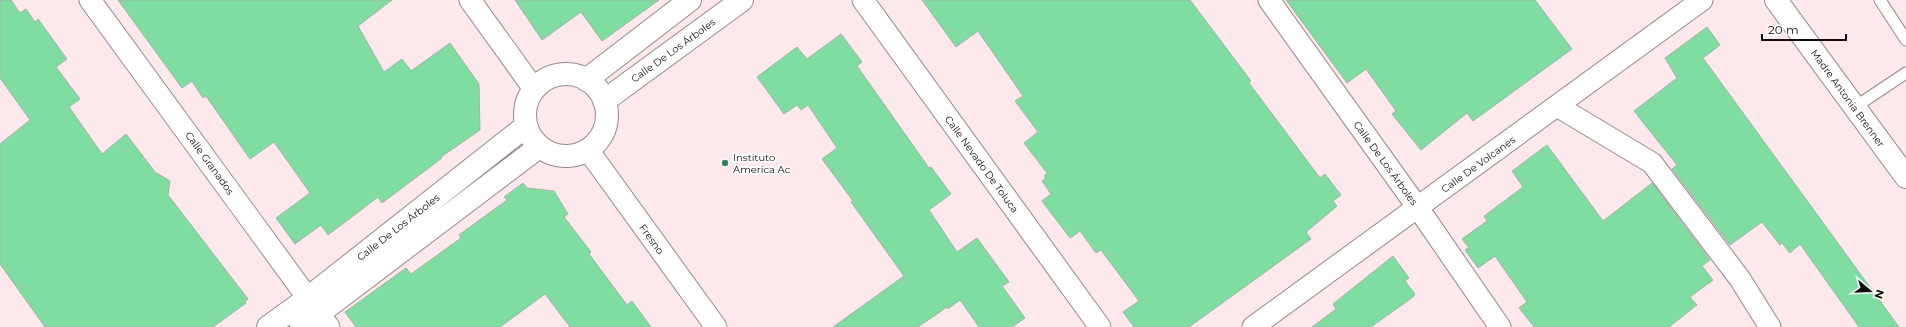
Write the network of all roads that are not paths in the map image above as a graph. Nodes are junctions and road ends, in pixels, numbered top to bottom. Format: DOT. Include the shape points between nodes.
graph roads {
  1 [pos="90,0"];
  2 [pos="470,0"];
  3 [pos="690,0"];
  4 [pos="742,0"];
  5 [pos="863,0"];
  6 [pos="1269,0"];
  7 [pos="1702,0"];
  8 [pos="1776,0"];
  9 [pos="1880,0"];
  10 [pos="1906,40"];
  11 [pos="1906,73"];
  12 [pos="586,80"];
  13 [pos="534,89"];
  14 [pos="604,101"];
  15 [pos="1557,106"];
  16 [pos="1855,107"];
  17 [pos="526,126"];
  18 [pos="540,147"];
  19 [pos="588,150"];
  20 [pos="1906,177"];
  21 [pos="1418,208"];
  22 [pos="319,313"];
  23 [pos="268,327"];
  24 [pos="301,327"];
  25 [pos="716,327"];
  26 [pos="1100,327"];
  27 [pos="1253,327"];
  28 [pos="1500,327"];
  29 [pos="1770,327"];
  1 -- 22 [label="street, Calle Granados"];
  2 -- 13 [label="street"];
  3 -- 12 [label="street"];
  4 -- 14 [label="street, Calle De Los Árboles"];
  5 -- 26 [label="street, Calle Nevado De Toluca"];
  6 -- 21 [label="street, Calle De Los Árboles"];
  7 -- 15 [label="street, Calle De Volcanes"];
  8 -- 16 [label="street, Madre Antonia Brenner"];
  9 -- 10 [label="lane"];
  11 -- 16 [label="lane"];
  12 -- 13 [label="street" via="573,75 558,75 545,80"];
  12 -- 14 [label="street" via="597,89"];
  13 -- 17 [label="street" via="525,113"];
  14 -- 19 [label="street" via="607,115 605,129"];
  15 -- 21 [label="street, Calle De Volcanes"];
  15 -- 29 [label="street" via="1652,163 1740,279"];
  16 -- 20 [label="street, Madre Antonia Brenner"];
  17 -- 18 [label="street"];
  17 -- 22 [label="street, Calle De Los Árboles"];
  18 -- 19 [label="street" via="550,154 563,156 576,155"];
  18 -- 22 [label="street, Calle De Los Árboles"];
  19 -- 25 [label="street, Fresno"];
  21 -- 27 [label="street, Calle De Volcanes"];
  21 -- 28 [label="street, Calle De Los Árboles"];
  22 -- 23 [label="street, Calle De Los Árboles"];
  22 -- 24 [label="street, Calle De Los Árboles"];
}
